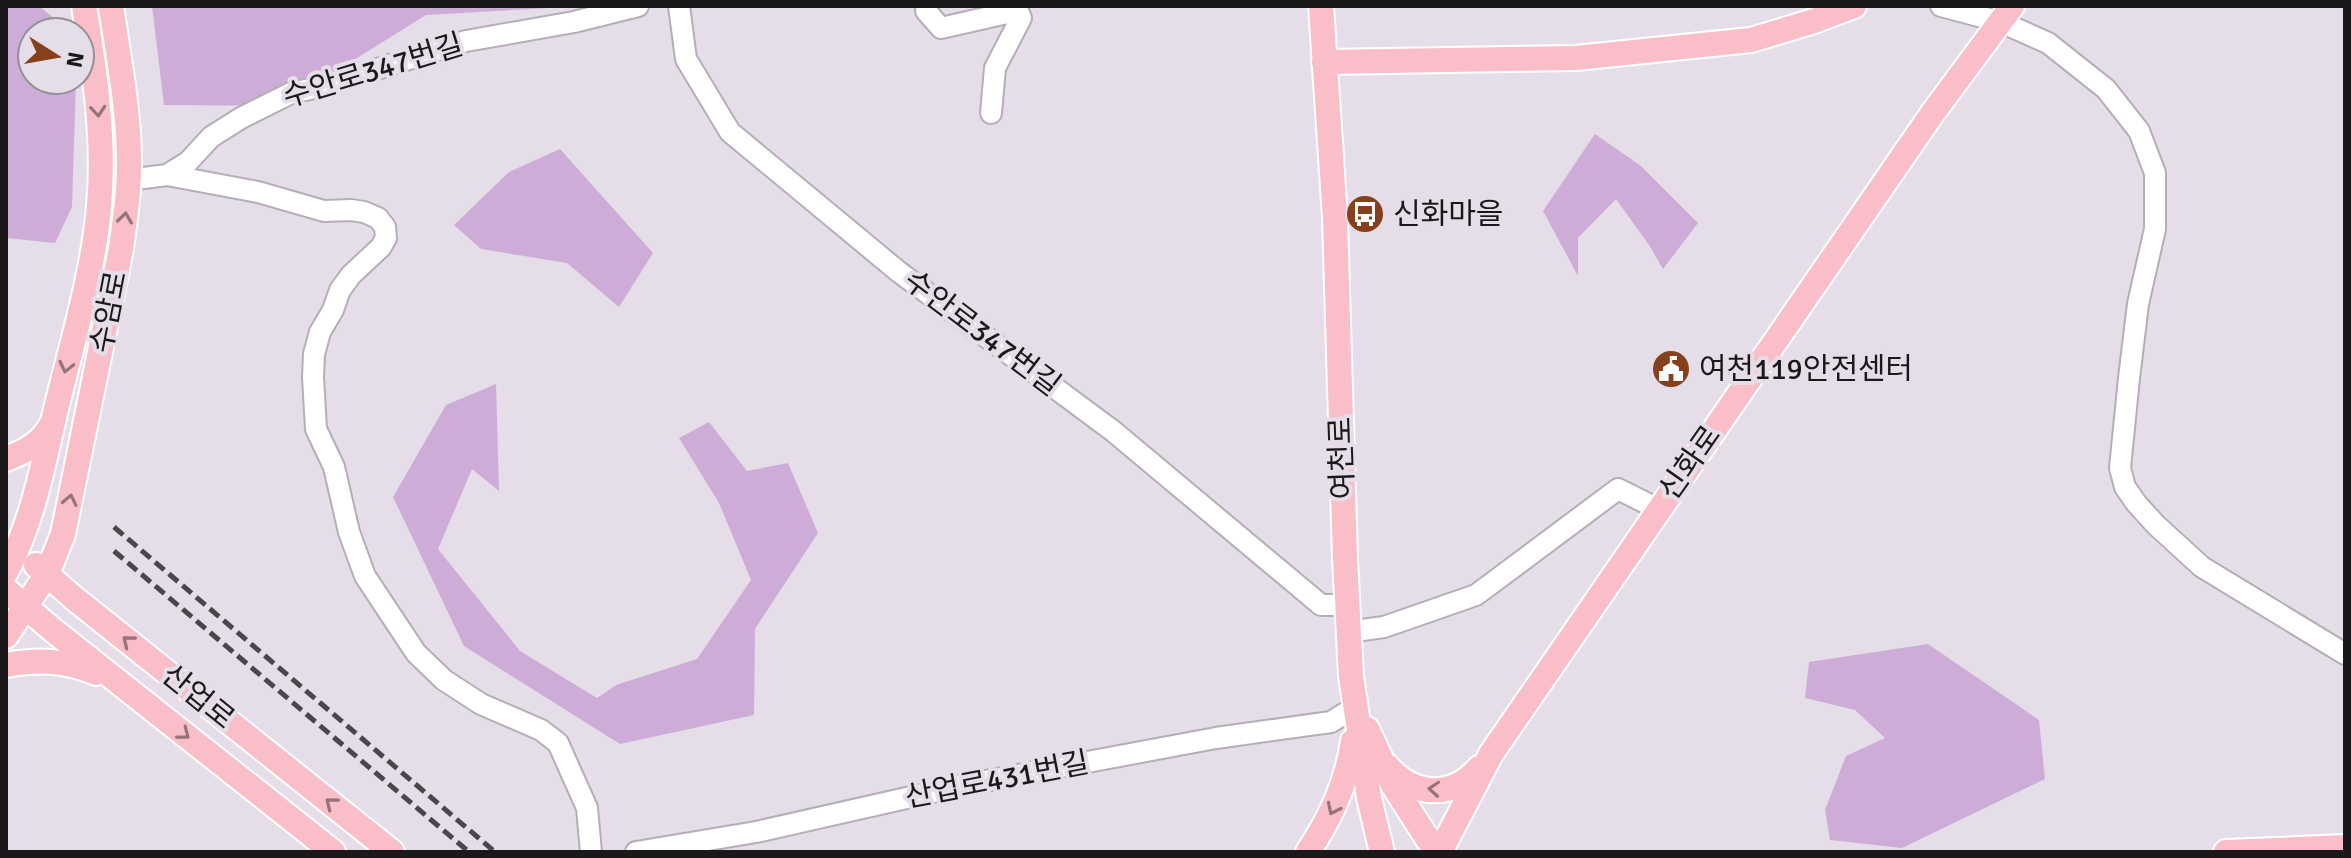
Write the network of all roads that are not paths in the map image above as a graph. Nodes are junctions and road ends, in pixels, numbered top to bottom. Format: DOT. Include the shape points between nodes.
graph roads {
  1 [pos="84,6"];
  2 [pos="111,6"];
  3 [pos="638,6"];
  4 [pos="679,6"];
  5 [pos="1015,6"];
  6 [pos="1321,6"];
  7 [pos="1854,6"];
  8 [pos="1941,6"];
  9 [pos="926,11"];
  10 [pos="2006,14"];
  11 [pos="1324,62"];
  12 [pos="991,113"];
  13 [pos="167,175"];
  14 [pos="128,180"];
  15 [pos="54,419"];
  16 [pos="6,459"];
  17 [pos="1658,509"];
  18 [pos="12,544"];
  19 [pos="6,572"];
  20 [pos="47,574"];
  21 [pos="6,590"];
  22 [pos="1347,605"];
  23 [pos="26,608"];
  24 [pos="1348,632"];
  25 [pos="6,636"];
  26 [pos="2345,654"];
  27 [pos="6,665"];
  28 [pos="1351,676"];
  29 [pos="123,686"];
  30 [pos="1355,707"];
  31 [pos="1376,753"];
  32 [pos="1491,754"];
  33 [pos="2345,847"];
  34 [pos="333,852"];
  35 [pos="392,852"];
  36 [pos="591,852"];
  37 [pos="636,852"];
  38 [pos="1308,852"];
  39 [pos="1382,852"];
  40 [pos="1438,852"];
  41 [pos="2226,852"];
  1 -- 15 [label="main road, 수암로, one-way" via="99,117 99,206"];
  2 -- 14 [label="main road, 수암로" via="125,103"];
  3 -- 13 [label="street, 수안로347번길" via="466,41 291,93 211,137"];
  4 -- 22 [label="street, 수안로347번길" via="686,59 730,132 899,272 1113,431 1321,605"];
  5 -- 9 [label="street" via="1007,13 941,28"];
  5 -- 12 [label="street" via="1021,18 995,68"];
  6 -- 11 [label="main road, 여천로"];
  7 -- 11 [label="main road" via="1737,42 1576,58"];
  8 -- 10 [label="street"];
  10 -- 17 [label="main road, 신화로"];
  10 -- 26 [label="street" via="2106,89 2139,131 2155,173 2155,229 2138,304 2120,468 2125,487 2156,525 2202,567"];
  11 -- 22 [label="main road, 여천로" via="1335,218"];
  13 -- 14 [label="street"];
  13 -- 36 [label="street" via="324,211 364,212 385,227 381,247 340,290 314,354 316,429 334,467 349,532 365,576 416,653 481,704 558,743 587,808"];
  20 -- 14 [label="main road, 수암로, one-way" via="63,534 95,379 121,249"];
  15 -- 16 [label="main road" via="40,441"];
  15 -- 18 [label="main road, 수암로" via="33,508"];
  17 -- 24 [label="street" via="1618,489 1476,595 1384,627"];
  17 -- 32 [label="main road, 신화로"];
  18 -- 19 [label="main road, 수암로"];
  18 -- 20 [label="main road, 산업로"];
  20 -- 23 [label="main road, 수암로"];
  35 -- 20 [label="main road, 산업로, one-way"];
  21 -- 23 [label="main road, 산업로"];
  22 -- 24 [label="main road, 여천로"];
  23 -- 25 [label="main road, 수암로"];
  23 -- 29 [label="main road, 산업로"];
  24 -- 28 [label="main road, 여천로"];
  27 -- 29 [label="main road" via="71,664"];
  28 -- 30 [label="main road, 여천로"];
  28 -- 31 [label="main road"];
  29 -- 34 [label="main road, 산업로, one-way"];
  30 -- 37 [label="street, 산업로431번길" via="1331,722 1023,774 756,832"];
  30 -- 38 [label="main road, one-way" via="1349,768 1339,799"];
  30 -- 39 [label="main road, 여천로"];
  32 -- 31 [label="main road, one-way" via="1462,784 1438,791 1401,779"];
  31 -- 40 [label="main road"];
  32 -- 40 [label="main road, 신화로"];
  33 -- 41 [label="main road"];
}
